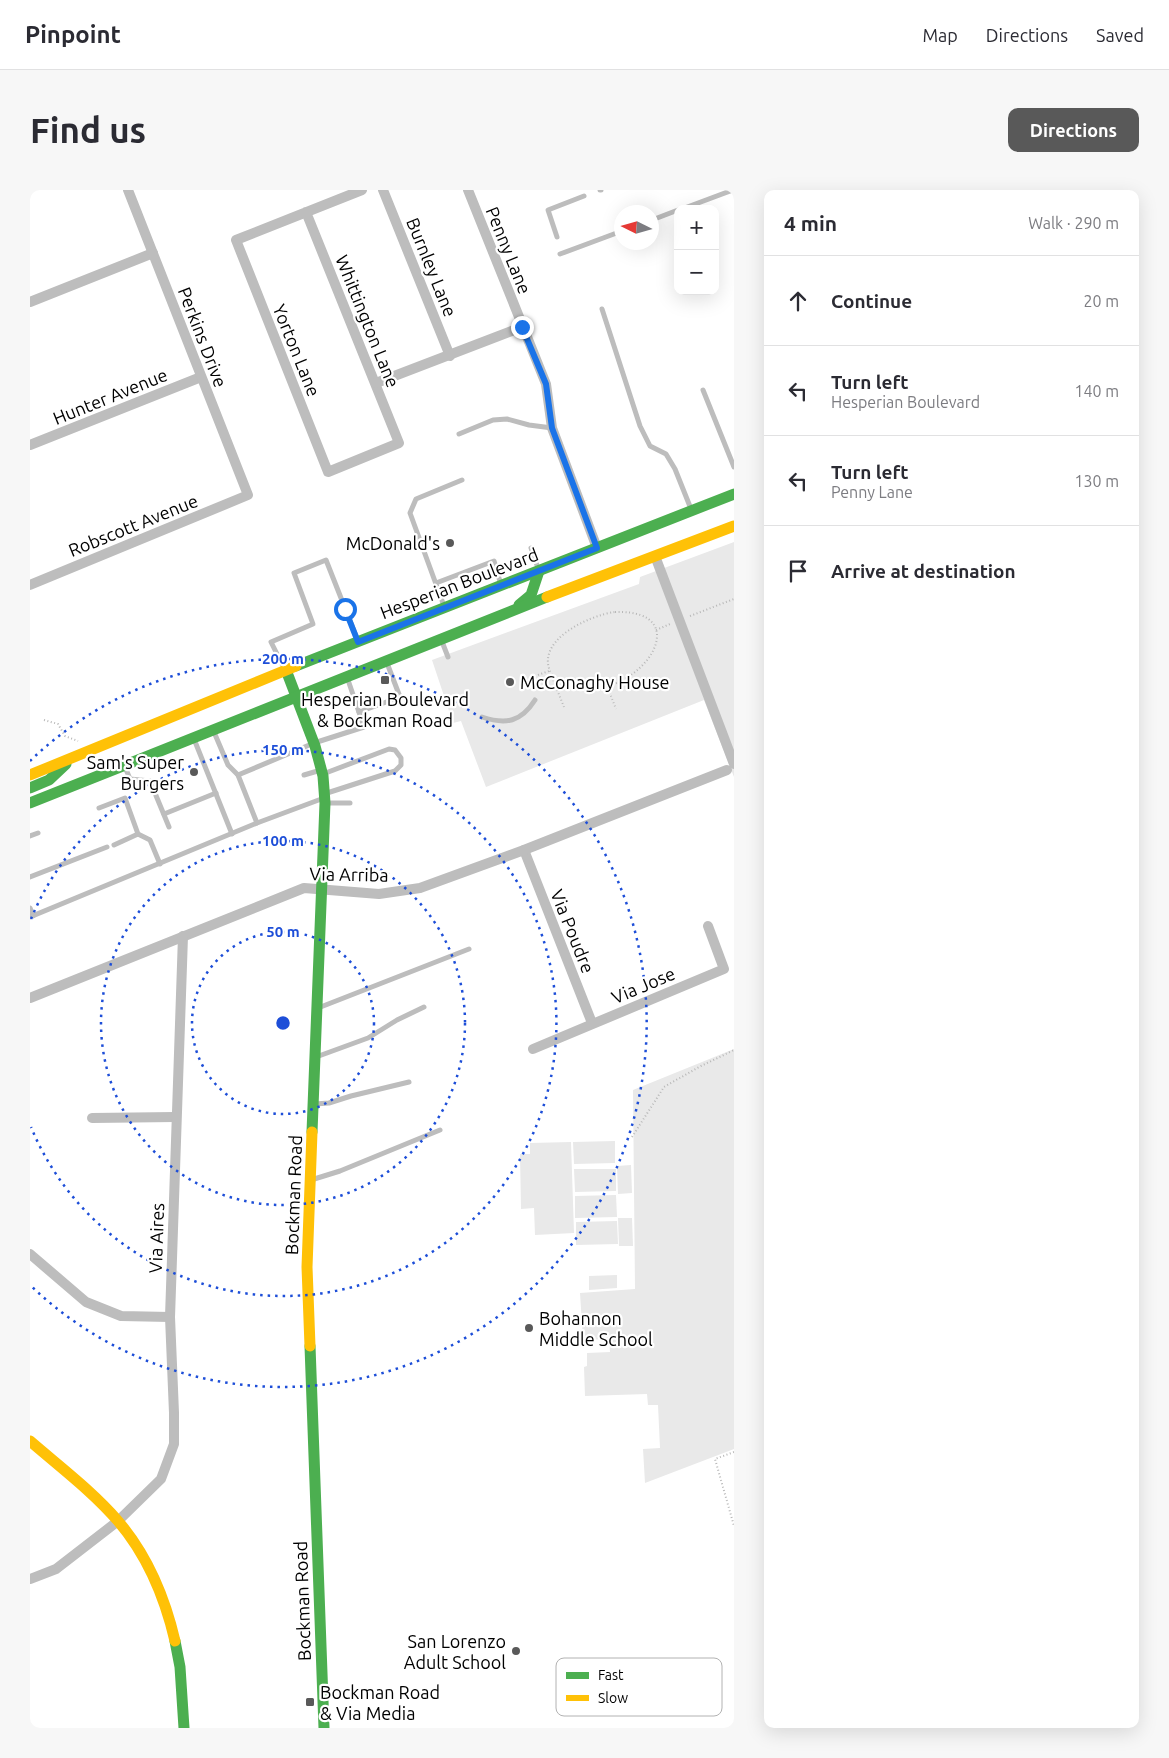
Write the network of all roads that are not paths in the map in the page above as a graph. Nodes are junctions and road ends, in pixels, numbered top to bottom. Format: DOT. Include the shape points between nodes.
graph roads {
  1 [pos="128,190"];
  2 [pos="362,190"];
  3 [pos="382,190"];
  4 [pos="468,190"];
  5 [pos="733,190"];
  6 [pos="584,196"];
  7 [pos="693,205"];
  8 [pos="306,212"];
  9 [pos="674,212"];
  10 [pos="659,217"];
  11 [pos="614,234"];
  12 [pos="557,237"];
  13 [pos="152,253"];
  14 [pos="560,254"];
  15 [pos="30,302"];
  16 [pos="602,309"];
  17 [pos="522,327"];
  18 [pos="450,356"];
  19 [pos="201,376"];
  20 [pos="376,383"];
  21 [pos="703,390"];
  22 [pos="552,428"];
  23 [pos="459,434"];
  24 [pos="399,444"];
  25 [pos="30,445"];
  26 [pos="734,467"];
  27 [pos="462,480"];
  28 [pos="734,494"];
  29 [pos="248,495"];
  30 [pos="692,510"];
  31 [pos="734,526"];
  32 [pos="531,548"];
  33 [pos="597,548"];
  34 [pos="655,556"];
  35 [pos="539,570"];
  36 [pos="436,583"];
  37 [pos="30,585"];
  38 [pos="501,585"];
  39 [pos="445,608"];
  40 [pos="510,612"];
  41 [pos="441,639"];
  42 [pos="358,642"];
  43 [pos="448,657"];
  44 [pos="386,660"];
  45 [pos="286,670"];
  46 [pos="346,676"];
  47 [pos="297,696"];
  48 [pos="535,700"];
  49 [pos="359,712"];
  50 [pos="482,716"];
  51 [pos="213,729"];
  52 [pos="193,737"];
  53 [pos="314,743"];
  54 [pos="73,758"];
  55 [pos="124,765"];
  56 [pos="730,767"];
  57 [pos="322,772"];
  58 [pos="30,775"];
  59 [pos="238,775"];
  60 [pos="304,775"];
  61 [pos="30,788"];
  62 [pos="216,793"];
  63 [pos="324,798"];
  64 [pos="350,803"];
  65 [pos="30,804"];
  66 [pos="99,808"];
  67 [pos="164,814"];
  68 [pos="258,823"];
  69 [pos="169,827"];
  70 [pos="38,833"];
  71 [pos="138,834"];
  72 [pos="232,834"];
  73 [pos="30,836"];
  74 [pos="114,844"];
  75 [pos="107,847"];
  76 [pos="524,850"];
  77 [pos="160,864"];
  78 [pos="30,877"];
  79 [pos="322,889"];
  80 [pos="30,908"];
  81 [pos="32,917"];
  82 [pos="708,926"];
  83 [pos="183,936"];
  84 [pos="469,949"];
  85 [pos="30,998"];
  86 [pos="424,1007"];
  87 [pos="318,1009"];
  88 [pos="592,1024"];
  89 [pos="533,1049"];
  90 [pos="316,1057"];
  91 [pos="409,1082"];
  92 [pos="314,1104"];
  93 [pos="175,1117"];
  94 [pos="92,1118"];
  95 [pos="440,1130"];
  96 [pos="311,1180"];
  97 [pos="30,1254"];
  98 [pos="170,1317"];
  99 [pos="30,1441"];
  100 [pos="118,1521"];
  101 [pos="30,1579"];
  102 [pos="184,1728"];
  103 [pos="324,1728"];
  1 -- 13 [label="street, Perkins Drive"];
  2 -- 8 [label="street"];
  3 -- 18 [label="street, Burnley Lane"];
  4 -- 17 [label="street, Penny Lane"];
  5 -- 7 [label="lane"];
  6 -- 12 [label="lane" via="548,210"];
  8 -- 20 [label="street, Whittington Lane"];
  8 -- 24 [label="street, Yorton Lane" via="236,240 328,472"];
  9 -- 10 [label="lane"];
  11 -- 14 [label="lane"];
  13 -- 15 [label="street"];
  13 -- 19 [label="street, Perkins Drive"];
  16 -- 30 [label="lane" via="640,426 650,446 666,454"];
  17 -- 18 [label="street"];
  17 -- 22 [label="street, Penny Lane" via="546,384"];
  18 -- 20 [label="street"];
  19 -- 25 [label="street, Hunter Avenue"];
  19 -- 29 [label="street, Perkins Drive"];
  20 -- 24 [label="street, Whittington Lane"];
  21 -- 26 [label="lane"];
  22 -- 23 [label="lane" via="507,419 492,420"];
  22 -- 33 [label="street, Penny Lane"];
  27 -- 36 [label="lane" via="416,499 410,513"];
  28 -- 30 [label="main road, Hesperian Boulevard"];
  29 -- 37 [label="street, Robscott Avenue"];
  30 -- 33 [label="main road, Hesperian Boulevard"];
  31 -- 34 [label="main road"];
  32 -- 35 [label="lane"];
  33 -- 35 [label="main road, Hesperian Boulevard"];
  34 -- 40 [label="main road"];
  34 -- 56 [label="street"];
  35 -- 38 [label="main road, Hesperian Boulevard"];
  35 -- 40 [label="main road" via="531,595"];
  36 -- 38 [label="lane" via="494,561"];
  36 -- 39 [label="lane"];
  38 -- 39 [label="main road, Hesperian Boulevard"];
  39 -- 42 [label="main road, Hesperian Boulevard"];
  40 -- 41 [label="main road"];
  41 -- 43 [label="lane"];
  41 -- 44 [label="main road"];
  42 -- 45 [label="main road, Hesperian Boulevard"];
  42 -- 45 [label="lane" via="326,560 294,573 313,624 271,642"];
  44 -- 46 [label="main road"];
  44 -- 49 [label="lane" via="400,697"];
  45 -- 47 [label="main road, Bockman Road"];
  45 -- 54 [label="main road, Hesperian Boulevard"];
  46 -- 47 [label="main road"];
  46 -- 49 [label="lane"];
  47 -- 51 [label="main road"];
  47 -- 53 [label="main road, Bockman Road"];
  48 -- 50 [label="lane" via="530,709 510,721 501,722"];
  49 -- 53 [label="lane" via="364,727"];
  51 -- 52 [label="main road"];
  51 -- 59 [label="lane" via="228,765"];
  52 -- 55 [label="main road"];
  52 -- 62 [label="lane"];
  53 -- 57 [label="main road, Bockman Road"];
  53 -- 59 [label="lane"];
  54 -- 58 [label="main road, Hesperian Boulevard"];
  54 -- 61 [label="main road" via="49,780"];
  55 -- 65 [label="main road"];
  55 -- 67 [label="lane" via="130,779 150,781"];
  56 -- 76 [label="street, Via Arriba"];
  57 -- 60 [label="lane"];
  57 -- 63 [label="main road, Bockman Road"];
  57 -- 63 [label="lane" via="389,749 395,750 401,758 401,765 395,771"];
  59 -- 68 [label="lane"];
  62 -- 67 [label="lane"];
  62 -- 72 [label="lane"];
  63 -- 64 [label="lane"];
  63 -- 68 [label="lane"];
  63 -- 79 [label="main road, Bockman Road"];
  66 -- 71 [label="lane" via="125,798"];
  67 -- 69 [label="lane"];
  68 -- 72 [label="lane"];
  70 -- 73 [label="lane"];
  71 -- 74 [label="lane"];
  71 -- 77 [label="lane" via="150,840"];
  72 -- 77 [label="lane"];
  75 -- 78 [label="lane"];
  76 -- 79 [label="street, Via Arriba" via="420,888 380,894"];
  76 -- 88 [label="street, Via Poudre"];
  77 -- 81 [label="lane"];
  79 -- 83 [label="street, Via Arriba" via="304,888"];
  79 -- 87 [label="main road, Bockman Road"];
  80 -- 81 [label="lane"];
  82 -- 88 [label="street, Via Jose" via="724,969"];
  83 -- 85 [label="street, Via Arriba"];
  83 -- 93 [label="street, Via Aires"];
  84 -- 87 [label="lane"];
  86 -- 90 [label="lane" via="368,1038"];
  87 -- 90 [label="main road, Bockman Road"];
  88 -- 89 [label="street, Via Jose"];
  90 -- 92 [label="main road, Bockman Road"];
  91 -- 92 [label="lane" via="329,1104"];
  92 -- 96 [label="main road, Bockman Road"];
  93 -- 94 [label="street"];
  93 -- 98 [label="street, Via Aires"];
  95 -- 96 [label="lane"];
  96 -- 103 [label="main road, Bockman Road" via="307,1292"];
  97 -- 98 [label="street" via="86,1302 121,1316"];
  98 -- 100 [label="street, Via Aires" via="174,1444 161,1479"];
  99 -- 100 [label="main road"];
  100 -- 101 [label="street, Via Aires" via="56,1569"];
  100 -- 102 [label="main road" via="148,1567 174,1631"];
}
